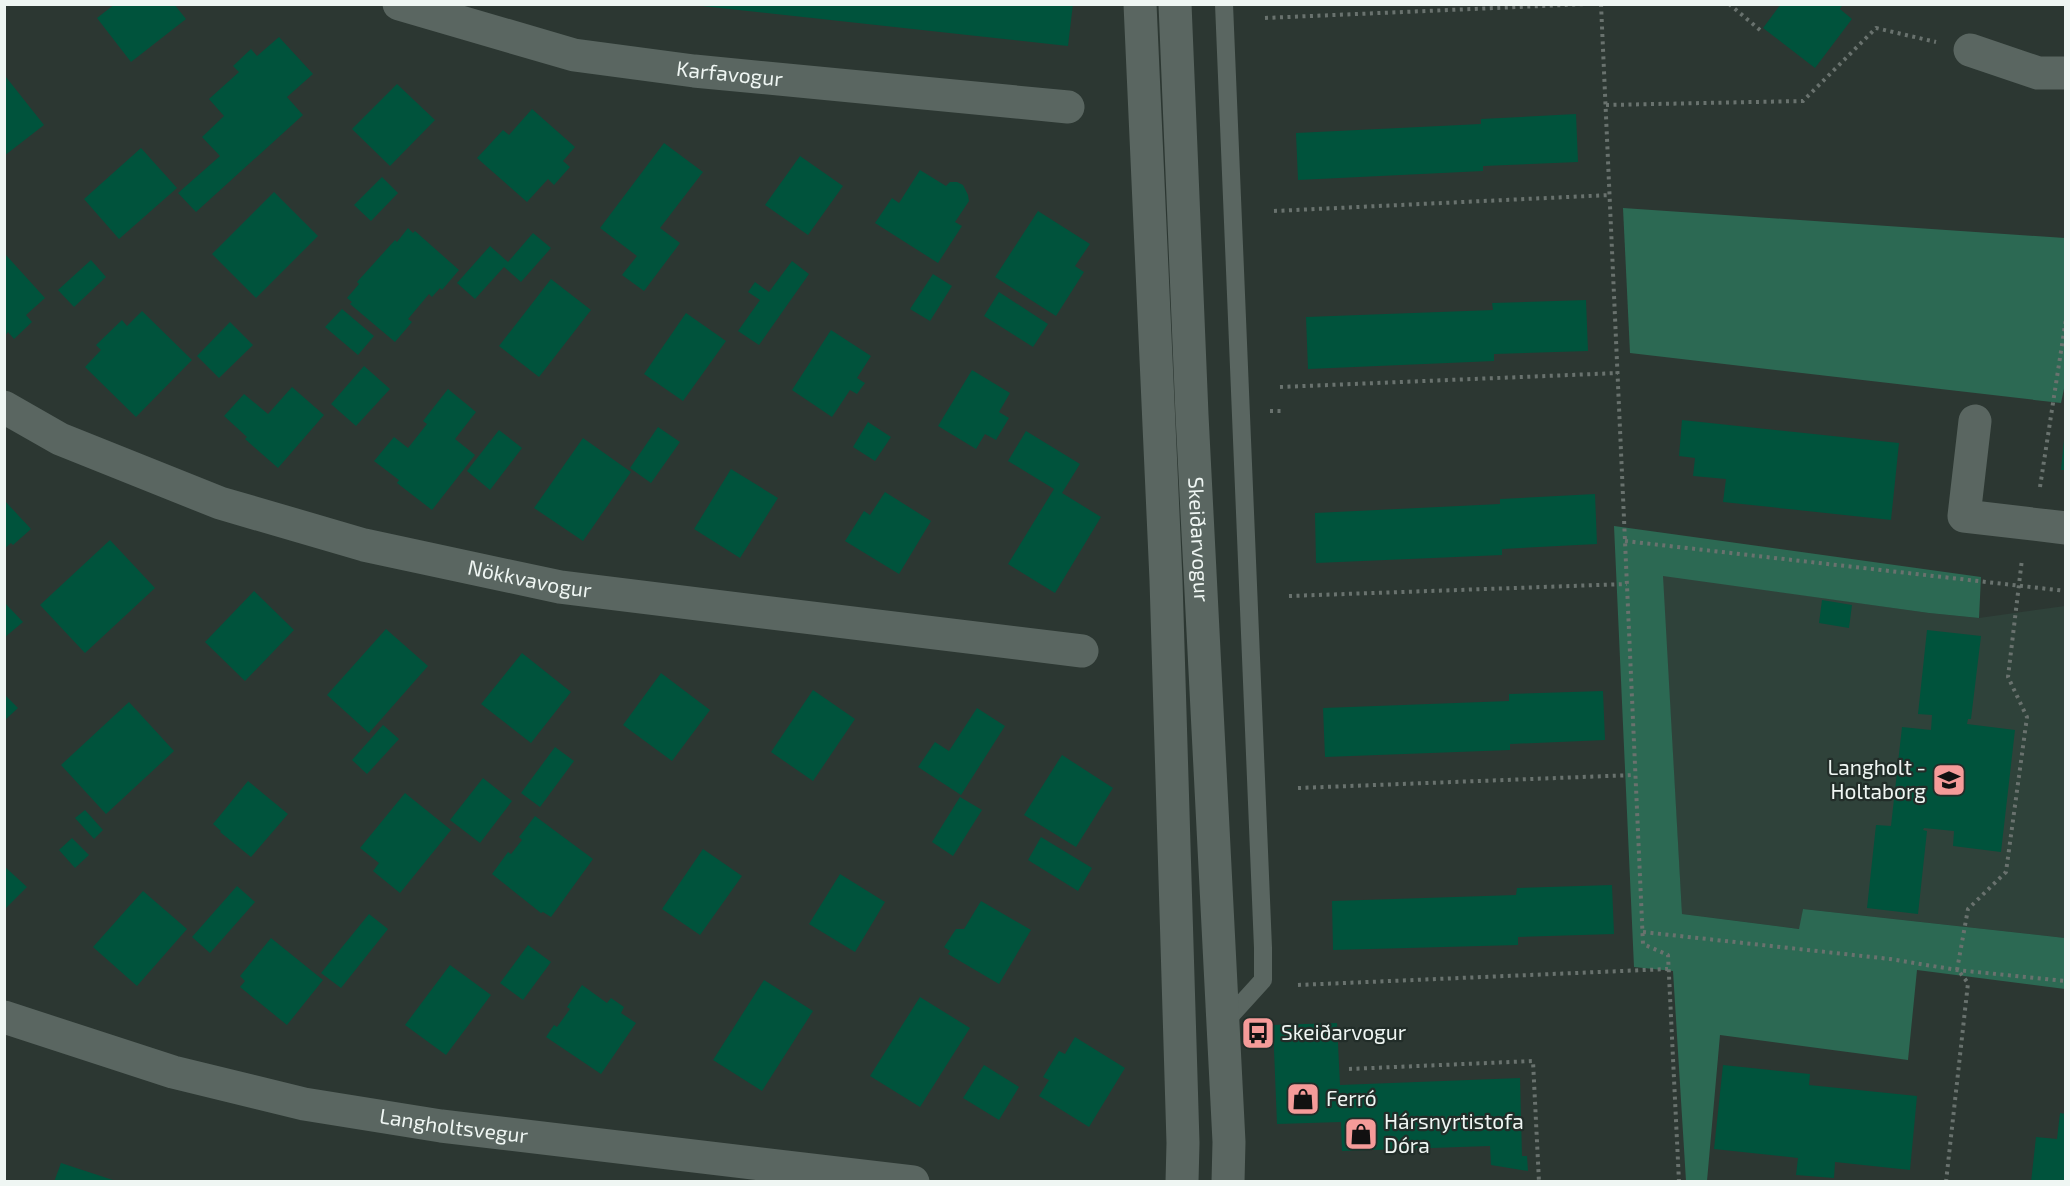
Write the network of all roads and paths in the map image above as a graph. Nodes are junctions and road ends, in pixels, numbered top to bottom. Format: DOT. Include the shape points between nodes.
graph roads {
  1 [pos="399,4"];
  2 [pos="1140,4"];
  3 [pos="1175,4"];
  4 [pos="1224,4"];
  5 [pos="1587,4"];
  6 [pos="1601,4"];
  7 [pos="1729,4"];
  8 [pos="1265,18"];
  9 [pos="1760,30"];
  10 [pos="1970,50"];
  11 [pos="2066,73"];
  12 [pos="1606,105"];
  13 [pos="1068,107"];
  14 [pos="1610,195"];
  15 [pos="1274,211"];
  16 [pos="2066,319"];
  17 [pos="1618,373"];
  18 [pos="1281,387"];
  19 [pos="4,407"];
  20 [pos="1975,421"];
  21 [pos="2050,526"];
  22 [pos="1625,541"];
  23 [pos="2023,557"];
  24 [pos="1627,584"];
  25 [pos="2019,586"];
  26 [pos="2066,591"];
  27 [pos="1289,596"];
  28 [pos="1082,651"];
  29 [pos="1634,775"];
  30 [pos="1298,788"];
  31 [pos="1642,932"];
  32 [pos="1668,969"];
  33 [pos="1957,970"];
  34 [pos="2066,981"];
  35 [pos="1298,985"];
  36 [pos="4,1017"];
  37 [pos="1223,1024"];
  38 [pos="1349,1069"];
  39 [pos="912,1182"];
  40 [pos="1182,1182"];
  41 [pos="1228,1182"];
  42 [pos="1539,1182"];
  43 [pos="1679,1182"];
  44 [pos="1946,1182"];
  1 -- 13 [label="street, Karfavogur" via="574,55 694,71"];
  2 -- 40 [label="street, Skeiðarvogur" via="1166,591 1184,1143"];
  3 -- 37 [label="street, Skeiðarvogur"];
  4 -- 37 [label="lane" via="1263,980"];
  5 -- 8 [label="path"];
  6 -- 12 [label="path"];
  7 -- 9 [label="path"];
  10 -- 11 [label="street" via="2038,73"];
  10 -- 12 [label="path" via="1876,28 1803,101"];
  12 -- 14 [label="path"];
  14 -- 15 [label="path"];
  14 -- 17 [label="path"];
  16 -- 21 [label="path"];
  17 -- 18 [label="path"];
  17 -- 22 [label="path"];
  19 -- 28 [label="street, Nökkvavogur" via="60,438 220,503 364,545 560,587"];
  20 -- 21 [label="street" via="1964,516"];
  22 -- 24 [label="path"];
  22 -- 25 [label="path"];
  23 -- 25 [label="path"];
  24 -- 27 [label="path"];
  24 -- 29 [label="path"];
  25 -- 26 [label="path"];
  25 -- 33 [label="path" via="2008,677 2027,717 2006,872 1968,909"];
  29 -- 30 [label="path"];
  29 -- 31 [label="path"];
  31 -- 32 [label="path" via="1643,944 1668,955"];
  31 -- 33 [label="path"];
  32 -- 35 [label="path"];
  32 -- 43 [label="path"];
  33 -- 34 [label="path"];
  33 -- 44 [label="path" via="1968,983"];
  36 -- 39 [label="street, Langholtsvegur" via="173,1072 304,1104 452,1127"];
  37 -- 41 [label="street, Skeiðarvogur"];
  38 -- 42 [label="path" via="1533,1061"];
}
